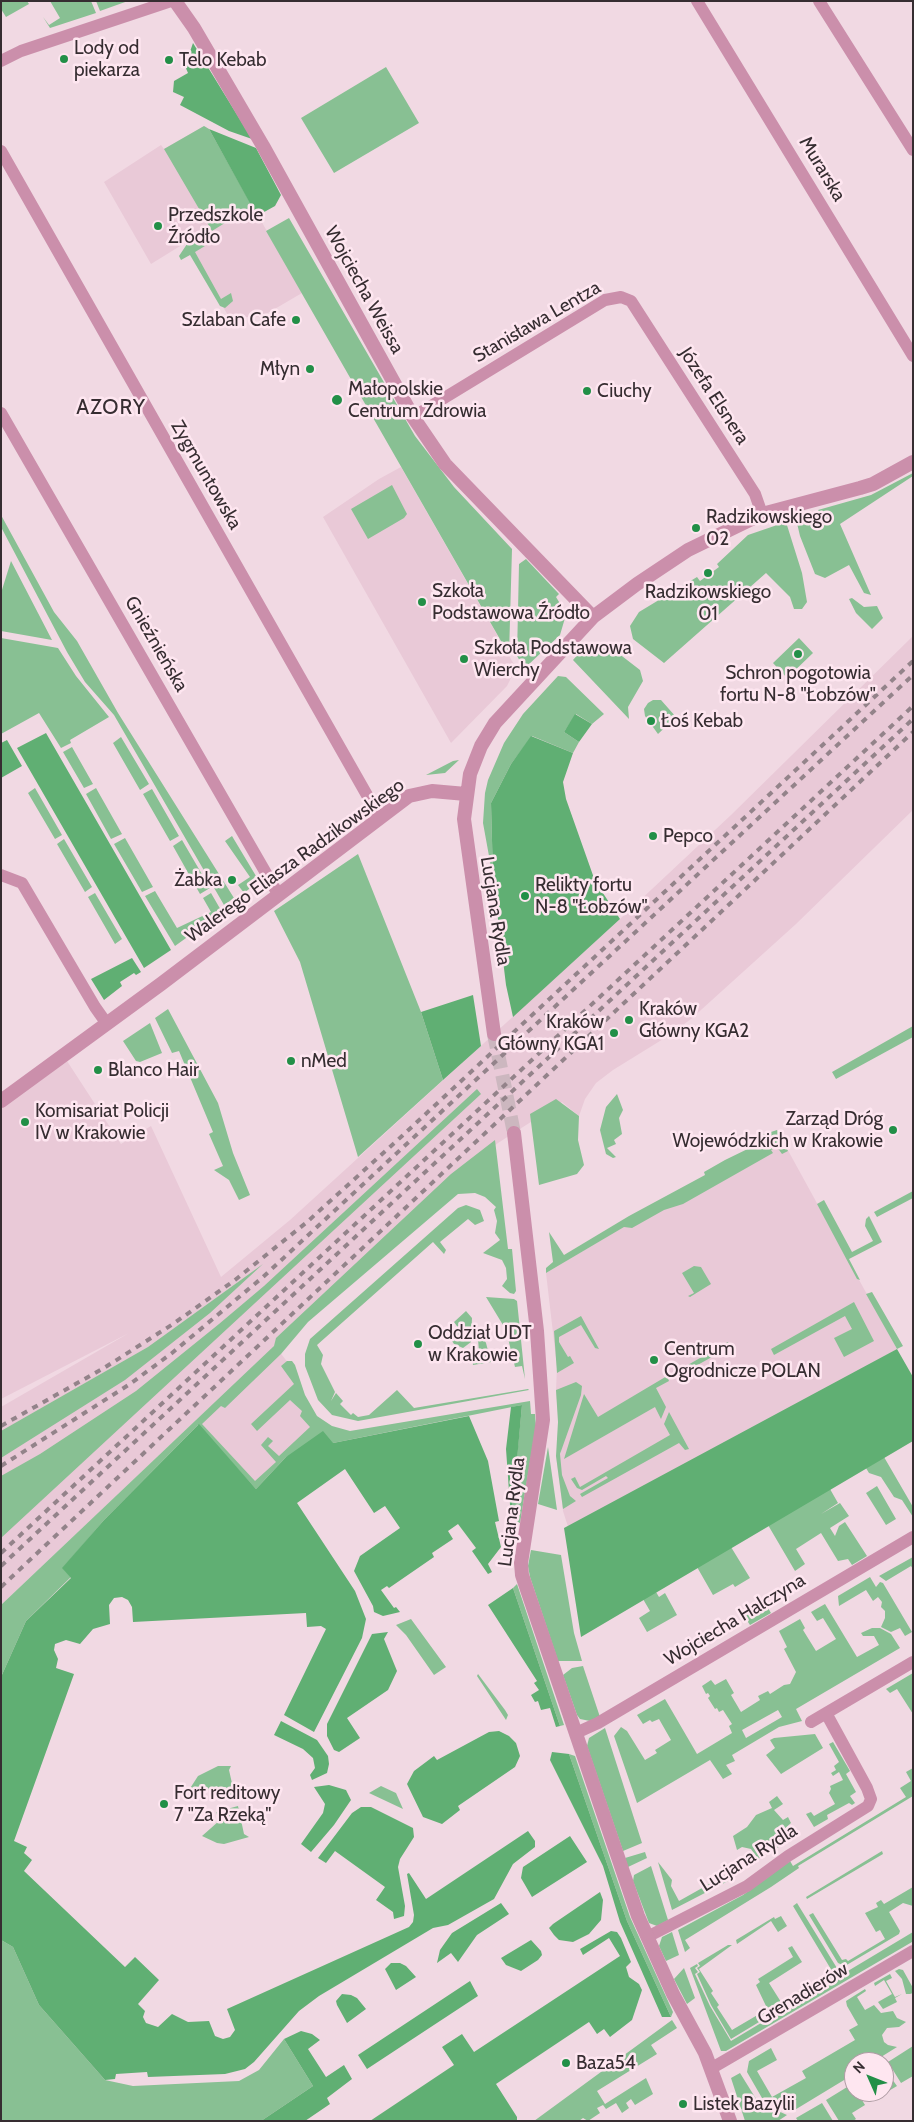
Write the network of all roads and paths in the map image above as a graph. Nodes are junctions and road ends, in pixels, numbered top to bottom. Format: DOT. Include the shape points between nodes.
graph roads {
  1 [pos="171,1"];
  2 [pos="175,1"];
  3 [pos="697,1"];
  4 [pos="819,1"];
  5 [pos="1,61"];
  6 [pos="913,150"];
  7 [pos="1,151"];
  8 [pos="631,300"];
  9 [pos="913,356"];
  10 [pos="1,413"];
  11 [pos="413,417"];
  12 [pos="913,462"];
  13 [pos="762,514"];
  14 [pos="593,616"];
  15 [pos="466,794"];
  16 [pos="380,818"];
  17 [pos="1,875"];
  18 [pos="278,894"];
  19 [pos="107,1024"];
  20 [pos="494,1034"];
  21 [pos="1,1101"];
  22 [pos="514,1133"];
  23 [pos="913,1537"];
  24 [pos="913,1662"];
  25 [pos="826,1713"];
  26 [pos="811,1722"];
  27 [pos="576,1733"];
  28 [pos="647,1937"];
  29 [pos="913,1951"];
  30 [pos="712,2068"];
  31 [pos="730,2121"];
  1 -- 5 [label="street" via="21,51"];
  2 -- 11 [label="street, Wojciecha Weissa" via="263,146"];
  3 -- 9 [label="street, Murarska"];
  4 -- 6 [label="street"];
  7 -- 16 [label="street, Zygmuntowska"];
  8 -- 11 [label="street, Stanisława Lentza" via="620,297 605,300"];
  8 -- 13 [label="street, Józefa Elsnera" via="755,494"];
  10 -- 18 [label="street, Gnieźnieńska"];
  11 -- 14 [label="street, Wojciecha Weissa" via="445,464"];
  12 -- 13 [label="street" via="860,488"];
  13 -- 14 [label="street" via="696,546"];
  14 -- 15 [label="street" via="495,723 475,761"];
  15 -- 16 [label="street, Walerego Eliasza Radzikowskiego" via="420,792 409,796"];
  15 -- 20 [label="street, Lucjana Rydla" via="464,834"];
  16 -- 18 [label="street, Walerego Eliasza Radzikowskiego"];
  17 -- 19 [label="street" via="22,882"];
  18 -- 19 [label="street, Walerego Eliasza Radzikowskiego"];
  19 -- 21 [label="street, Walerego Eliasza Radzikowskiego"];
  22 -- 27 [label="street, Lucjana Rydla" via="537,1332 543,1420 521,1570"];
  23 -- 27 [label="street, Wojciecha Halczyna"];
  24 -- 25 [label="street"];
  25 -- 26 [label="street"];
  25 -- 28 [label="street, Lucjana Rydla" via="868,1788 871,1799 868,1806 747,1886"];
  27 -- 28 [label="street, Lucjana Rydla" via="623,1876"];
  28 -- 30 [label="street, Lucjana Rydla"];
  29 -- 30 [label="street, Grenadierów"];
  30 -- 31 [label="street, Lucjana Rydla"];
}
